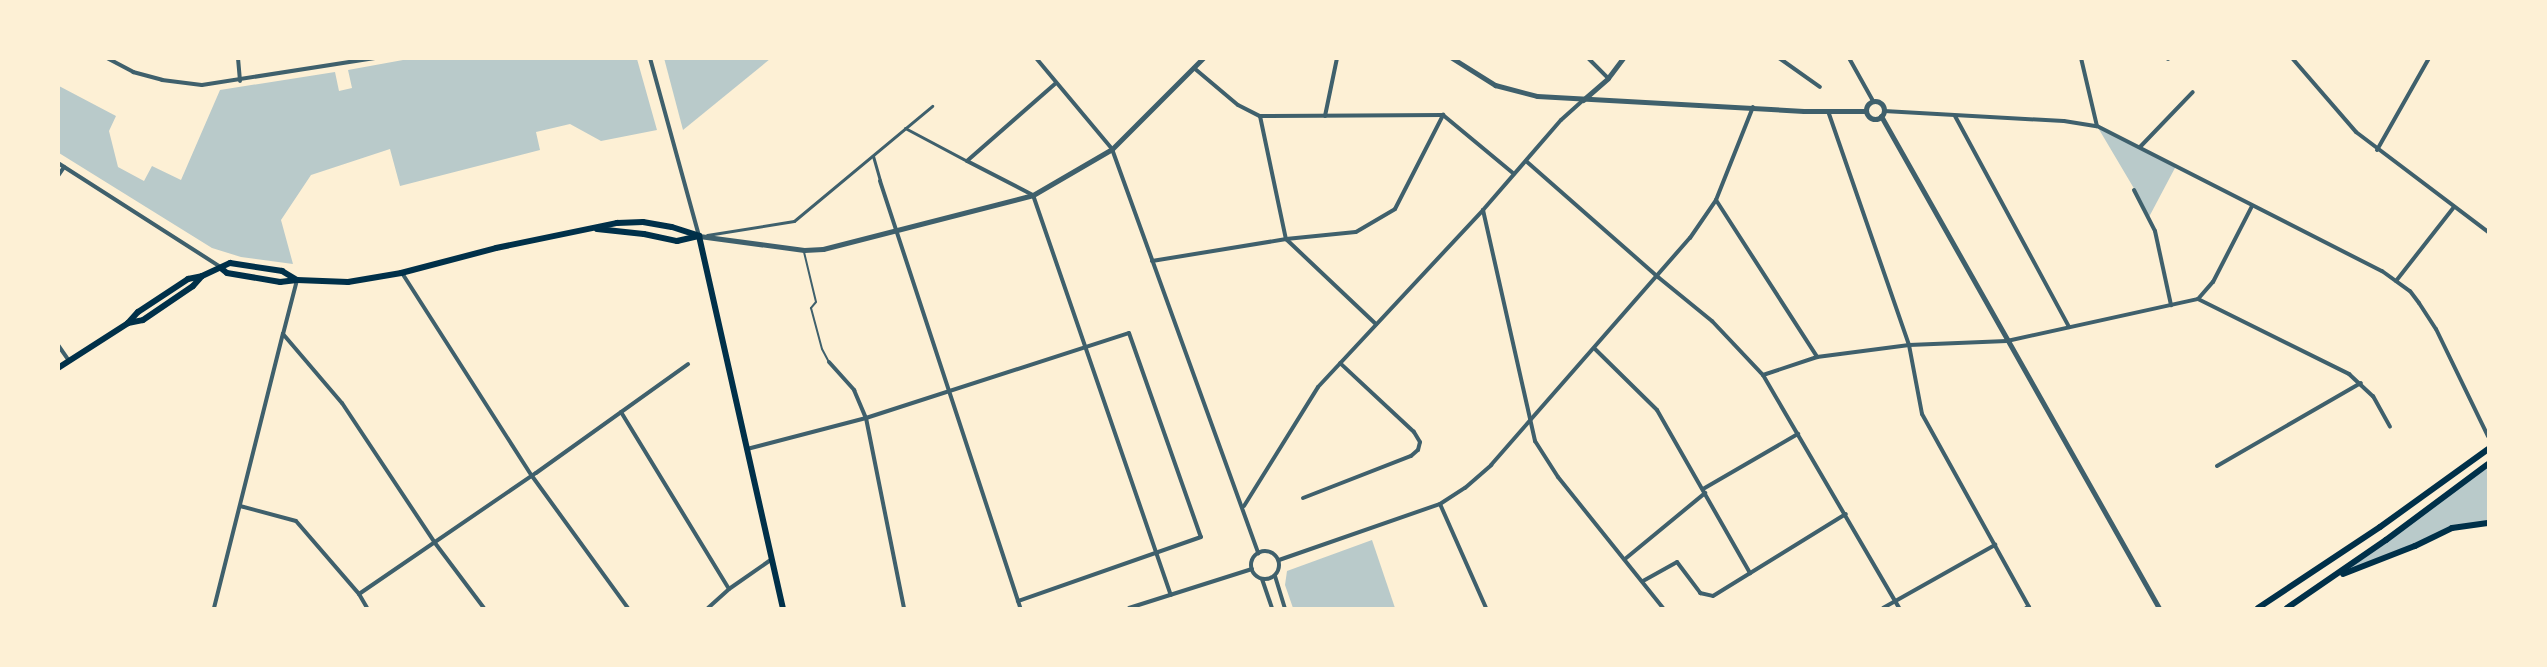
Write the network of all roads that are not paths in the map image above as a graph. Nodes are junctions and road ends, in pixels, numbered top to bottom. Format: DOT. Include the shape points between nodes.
graph roads {
  1 [pos="107,58"];
  2 [pos="238,58"];
  3 [pos="375,58"];
  4 [pos="650,58"];
  5 [pos="1036,58"];
  6 [pos="1203,58"];
  7 [pos="1337,58"];
  8 [pos="1452,58"];
  9 [pos="1588,58"];
  10 [pos="1623,58"];
  11 [pos="1779,58"];
  12 [pos="1849,58"];
  13 [pos="2081,58"];
  14 [pos="2292,58"];
  15 [pos="2429,58"];
  16 [pos="347,61"];
  17 [pos="1194,68"];
  18 [pos="1608,78"];
  19 [pos="240,81"];
  20 [pos="1056,82"];
  21 [pos="1820,87"];
  22 [pos="2193,92"];
  23 [pos="1583,100"];
  24 [pos="1873,101"];
  25 [pos="932,106"];
  26 [pos="1753,107"];
  27 [pos="1828,111"];
  28 [pos="1866,111"];
  29 [pos="1883,114"];
  30 [pos="1443,115"];
  31 [pos="1955,115"];
  32 [pos="1260,116"];
  33 [pos="1325,116"];
  34 [pos="2097,126"];
  35 [pos="905,128"];
  36 [pos="2140,147"];
  37 [pos="1112,149"];
  38 [pos="2377,150"];
  39 [pos="873,156"];
  40 [pos="1526,160"];
  41 [pos="967,161"];
  42 [pos="58,163"];
  43 [pos="64,167"];
  44 [pos="1514,174"];
  45 [pos="58,176"];
  46 [pos="880,181"];
  47 [pos="2134,190"];
  48 [pos="1033,195"];
  49 [pos="1716,200"];
  50 [pos="2252,206"];
  51 [pos="2454,207"];
  52 [pos="1483,210"];
  53 [pos="583,228"];
  54 [pos="895,231"];
  55 [pos="2488,232"];
  56 [pos="699,236"];
  57 [pos="1286,239"];
  58 [pos="804,250"];
  59 [pos="1152,261"];
  60 [pos="222,269"];
  61 [pos="401,273"];
  62 [pos="1658,277"];
  63 [pos="297,280"];
  64 [pos="2396,280"];
  65 [pos="2198,299"];
  66 [pos="2171,305"];
  67 [pos="1376,324"];
  68 [pos="2069,327"];
  69 [pos="283,334"];
  70 [pos="2007,341"];
  71 [pos="58,345"];
  72 [pos="1909,345"];
  73 [pos="1087,348"];
  74 [pos="1595,349"];
  75 [pos="1817,357"];
  76 [pos="69,360"];
  77 [pos="829,362"];
  78 [pos="1340,363"];
  79 [pos="688,364"];
  80 [pos="58,368"];
  81 [pos="1763,375"];
  82 [pos="2361,383"];
  83 [pos="947,391"];
  84 [pos="621,412"];
  85 [pos="866,418"];
  86 [pos="1530,423"];
  87 [pos="2391,427"];
  88 [pos="1798,434"];
  89 [pos="2488,436"];
  90 [pos="746,449"];
  91 [pos="2488,449"];
  92 [pos="2488,464"];
  93 [pos="2217,466"];
  94 [pos="534,474"];
  95 [pos="1704,491"];
  96 [pos="1303,498"];
  97 [pos="1440,504"];
  98 [pos="240,506"];
  99 [pos="1243,507"];
  100 [pos="1846,514"];
  101 [pos="2488,523"];
  102 [pos="435,543"];
  103 [pos="1995,545"];
  104 [pos="1157,552"];
  105 [pos="1258,553"];
  106 [pos="772,559"];
  107 [pos="1625,559"];
  108 [pos="1279,561"];
  109 [pos="1252,569"];
  110 [pos="1750,573"];
  111 [pos="1275,576"];
  112 [pos="2334,577"];
  113 [pos="1262,579"];
  114 [pos="1643,581"];
  115 [pos="729,589"];
  116 [pos="359,594"];
  117 [pos="1171,595"];
  118 [pos="1018,601"];
  119 [pos="1895,601"];
  120 [pos="215,608"];
  121 [pos="2028,608"];
  122 [pos="367,609"];
  123 [pos="484,609"];
  124 [pos="628,609"];
  125 [pos="708,609"];
  126 [pos="783,609"];
  127 [pos="904,609"];
  128 [pos="1020,609"];
  129 [pos="1129,609"];
  130 [pos="1272,609"];
  131 [pos="1285,609"];
  132 [pos="1485,609"];
  133 [pos="1663,609"];
  134 [pos="1883,609"];
  135 [pos="1899,609"];
  136 [pos="2159,609"];
  137 [pos="2258,609"];
  138 [pos="2288,609"];
  1 -- 19 [label="street" via="133,72 178,83"];
  2 -- 19 [label="street"];
  3 -- 16 [label="street"];
  4 -- 56 [label="street"];
  5 -- 20 [label="street"];
  6 -- 17 [label="street"];
  7 -- 33 [label="street"];
  8 -- 23 [label="street" via="1475,75 1515,92"];
  9 -- 18 [label="street"];
  10 -- 18 [label="street"];
  11 -- 21 [label="street"];
  12 -- 24 [label="street"];
  13 -- 34 [label="street"];
  14 -- 38 [label="street" via="2356,132"];
  15 -- 38 [label="street"];
  16 -- 19 [label="street"];
  17 -- 32 [label="street" via="1238,105"];
  17 -- 37 [label="street"];
  18 -- 23 [label="street"];
  20 -- 37 [label="street"];
  20 -- 41 [label="street"];
  22 -- 36 [label="street"];
  23 -- 26 [label="street"];
  23 -- 40 [label="street"];
  24 -- 28 [label="street"];
  24 -- 29 [label="street" via="1881,103"];
  25 -- 35 [label="street"];
  26 -- 27 [label="street"];
  26 -- 49 [label="street"];
  27 -- 28 [label="street"];
  27 -- 72 [label="street"];
  28 -- 29 [label="street" via="1871,118"];
  29 -- 31 [label="street"];
  29 -- 70 [label="street"];
  30 -- 33 [label="street"];
  30 -- 44 [label="street"];
  30 -- 57 [label="street" via="1395,209 1356,232"];
  31 -- 34 [label="street"];
  31 -- 68 [label="street"];
  32 -- 33 [label="street"];
  32 -- 57 [label="street"];
  34 -- 36 [label="street"];
  35 -- 39 [label="street"];
  35 -- 41 [label="street"];
  36 -- 50 [label="street"];
  37 -- 48 [label="street"];
  37 -- 59 [label="street"];
  38 -- 51 [label="street"];
  39 -- 46 [label="street"];
  39 -- 56 [label="street" via="794,221"];
  40 -- 44 [label="street"];
  40 -- 62 [label="street"];
  41 -- 48 [label="street"];
  42 -- 43 [label="street"];
  43 -- 45 [label="street"];
  43 -- 60 [label="street"];
  44 -- 52 [label="street"];
  46 -- 54 [label="street"];
  47 -- 66 [label="street" via="2155,231"];
  48 -- 54 [label="street"];
  48 -- 73 [label="street"];
  49 -- 62 [label="street"];
  49 -- 75 [label="street"];
  50 -- 64 [label="street"];
  50 -- 65 [label="street" via="2206,292"];
  51 -- 55 [label="street"];
  51 -- 64 [label="street"];
  52 -- 67 [label="street"];
  52 -- 86 [label="street"];
  53 -- 56 [label="main road" via="677,241"];
  53 -- 56 [label="main road" via="643,222"];
  53 -- 61 [label="main road"];
  54 -- 58 [label="street" via="844,245"];
  54 -- 83 [label="street"];
  56 -- 58 [label="street"];
  56 -- 90 [label="main road"];
  57 -- 59 [label="street"];
  57 -- 67 [label="street"];
  58 -- 77 [label="lane" via="816,302 811,308"];
  59 -- 99 [label="street"];
  60 -- 63 [label="main road" via="280,282"];
  60 -- 63 [label="main road" via="230,263 282,271"];
  60 -- 76 [label="main road" via="202,276 143,320 128,323"];
  61 -- 63 [label="main road" via="348,282"];
  61 -- 94 [label="street"];
  62 -- 74 [label="street"];
  62 -- 81 [label="street" via="1712,321"];
  63 -- 69 [label="street"];
  64 -- 89 [label="street" via="2409,291 2436,329"];
  65 -- 66 [label="street"];
  65 -- 82 [label="street"];
  66 -- 68 [label="street"];
  67 -- 78 [label="street"];
  68 -- 70 [label="street"];
  69 -- 98 [label="street"];
  69 -- 102 [label="street" via="342,403"];
  70 -- 72 [label="street"];
  70 -- 136 [label="street"];
  71 -- 76 [label="street"];
  72 -- 75 [label="street"];
  72 -- 103 [label="street" via="1922,414"];
  73 -- 83 [label="street"];
  73 -- 104 [label="street"];
  73 -- 104 [label="street" via="1129,333 1201,537"];
  74 -- 86 [label="street"];
  74 -- 95 [label="street" via="1657,410"];
  75 -- 81 [label="street"];
  76 -- 80 [label="main road"];
  77 -- 85 [label="street" via="854,390"];
  78 -- 96 [label="street" via="1414,432 1420,442 1418,450"];
  78 -- 99 [label="street" via="1318,387"];
  79 -- 84 [label="street"];
  81 -- 88 [label="street"];
  82 -- 87 [label="street"];
  82 -- 93 [label="street"];
  83 -- 85 [label="street"];
  83 -- 118 [label="street"];
  84 -- 94 [label="street"];
  84 -- 115 [label="street"];
  85 -- 90 [label="street"];
  85 -- 127 [label="street"];
  86 -- 97 [label="street" via="1466,488"];
  86 -- 107 [label="street" via="1535,441 1558,477"];
  88 -- 95 [label="street"];
  88 -- 100 [label="street"];
  90 -- 106 [label="main road"];
  91 -- 137 [label="main road"];
  92 -- 112 [label="main road"];
  94 -- 102 [label="street"];
  94 -- 124 [label="street"];
  95 -- 107 [label="street"];
  95 -- 110 [label="street"];
  97 -- 108 [label="street"];
  97 -- 132 [label="street"];
  98 -- 116 [label="street" via="296,521"];
  98 -- 120 [label="street"];
  99 -- 105 [label="street"];
  100 -- 110 [label="street"];
  100 -- 119 [label="street"];
  101 -- 112 [label="main road" via="2452,528"];
  102 -- 116 [label="street"];
  102 -- 123 [label="street"];
  103 -- 119 [label="street"];
  103 -- 121 [label="street"];
  104 -- 117 [label="street"];
  104 -- 118 [label="street"];
  105 -- 108 [label="street" via="1269,551"];
  105 -- 109 [label="street"];
  106 -- 115 [label="street"];
  106 -- 126 [label="main road"];
  107 -- 114 [label="street"];
  108 -- 111 [label="street"];
  109 -- 113 [label="street"];
  109 -- 117 [label="street"];
  110 -- 114 [label="street" via="1713,596 1700,593 1677,562"];
  111 -- 113 [label="street"];
  111 -- 131 [label="street"];
  112 -- 138 [label="main road"];
  113 -- 130 [label="street"];
  114 -- 133 [label="street"];
  115 -- 125 [label="street"];
  116 -- 122 [label="street"];
  117 -- 129 [label="street"];
  118 -- 128 [label="street"];
  119 -- 134 [label="street"];
  119 -- 135 [label="street"];
}
